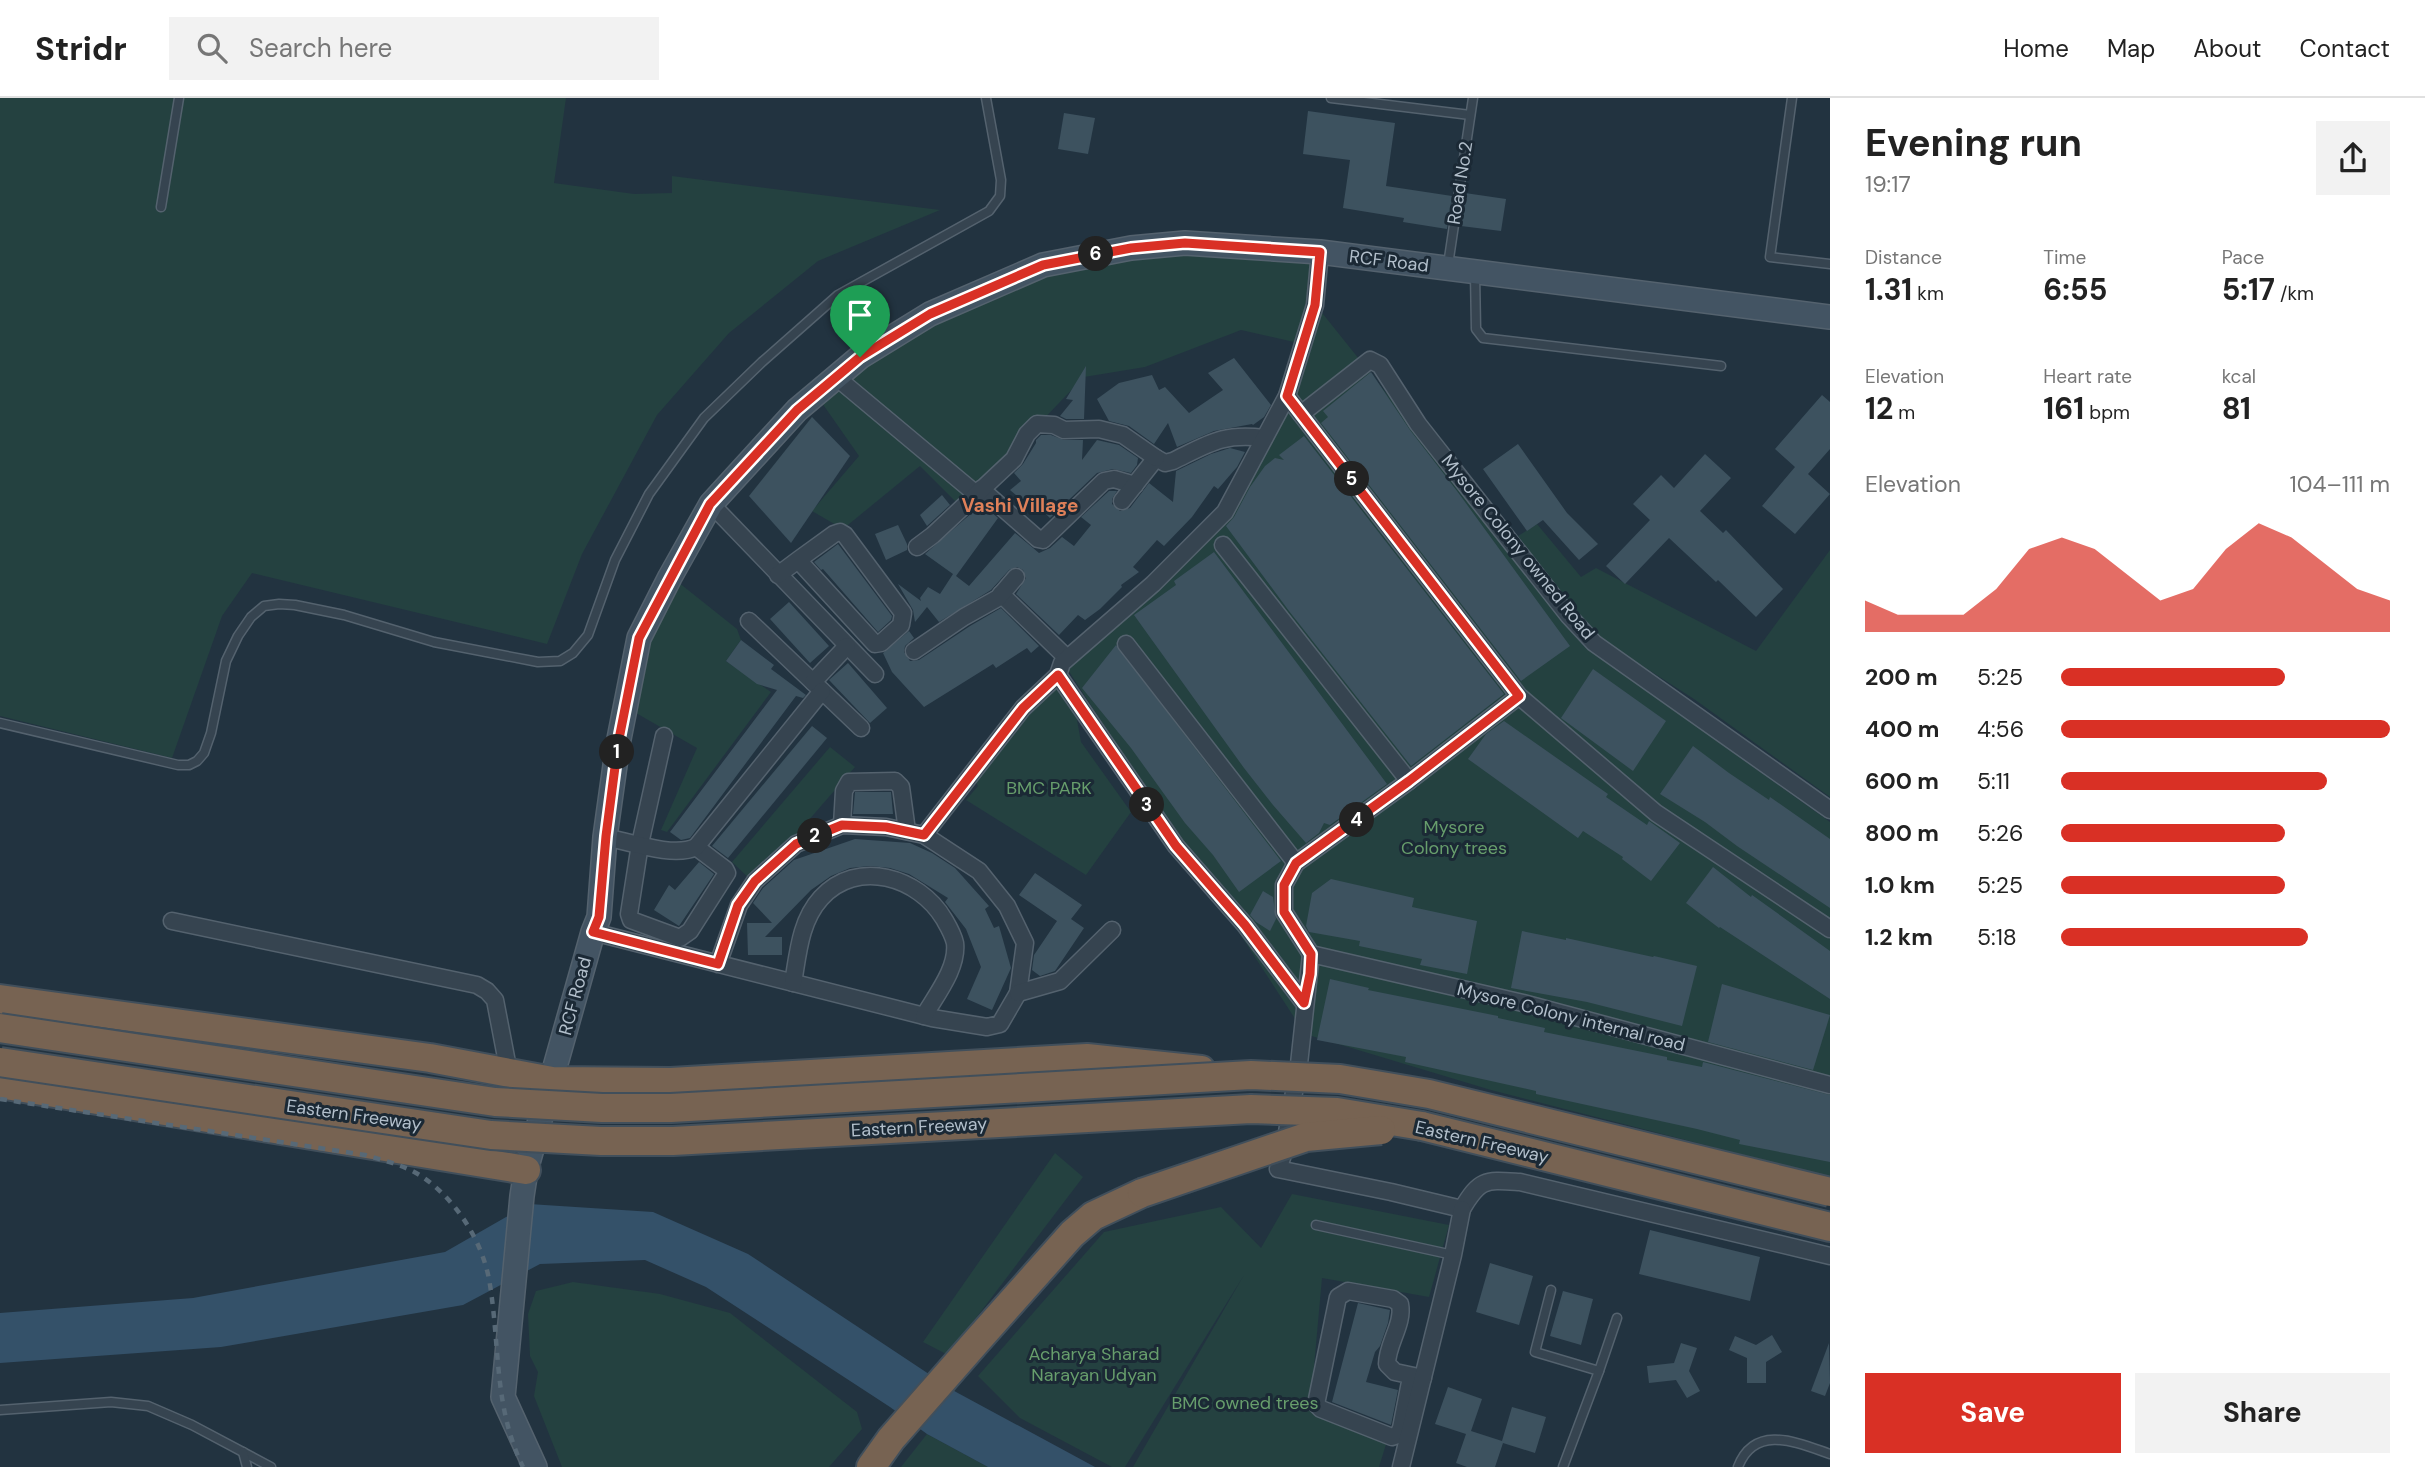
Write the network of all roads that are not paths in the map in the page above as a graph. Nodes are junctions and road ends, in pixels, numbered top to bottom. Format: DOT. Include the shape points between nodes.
graph roads {
  1 [pos="179,98"];
  2 [pos="986,98"];
  3 [pos="1331,98"];
  4 [pos="1473,98"];
  5 [pos="1792,98"];
  6 [pos="1470,115"];
  7 [pos="161,207"];
  8 [pos="1320,252"];
  9 [pos="1830,264"];
  10 [pos="1447,268"];
  11 [pos="1475,271"];
  12 [pos="1830,317"];
  13 [pos="1721,366"];
  14 [pos="836,377"];
  15 [pos="1287,396"];
  16 [pos="1301,414"];
  17 [pos="1264,438"];
  18 [pos="1156,458"];
  19 [pos="1135,485"];
  20 [pos="979,492"];
  21 [pos="1122,501"];
  22 [pos="710,504"];
  23 [pos="1223,545"];
  24 [pos="917,547"];
  25 [pos="798,560"];
  26 [pos="779,575"];
  27 [pos="1016,577"];
  28 [pos="1001,594"];
  29 [pos="749,621"];
  30 [pos="1126,644"];
  31 [pos="847,646"];
  32 [pos="914,651"];
  33 [pos="1067,659"];
  34 [pos="874,674"];
  35 [pos="1058,675"];
  36 [pos="817,687"];
  37 [pos="1519,696"];
  38 [pos="0,723"];
  39 [pos="861,728"];
  40 [pos="664,736"];
  41 [pos="1409,781"];
  42 [pos="1830,810"];
  43 [pos="842,825"];
  44 [pos="907,831"];
  45 [pos="924,835"];
  46 [pos="606,836"];
  47 [pos="640,844"];
  48 [pos="696,847"];
  49 [pos="1296,863"];
  50 [pos="172,921"];
  51 [pos="1830,929"];
  52 [pos="1112,930"];
  53 [pos="593,932"];
  54 [pos="1311,954"];
  55 [pos="718,964"];
  56 [pos="793,983"];
  57 [pos="1018,993"];
  58 [pos="0,999"];
  59 [pos="1304,1003"];
  60 [pos="924,1016"];
  61 [pos="0,1028"];
  62 [pos="0,1062"];
  63 [pos="509,1073"];
  64 [pos="1251,1075"];
  65 [pos="552,1081"];
  66 [pos="0,1084"];
  67 [pos="1830,1085"];
  68 [pos="1422,1126"];
  69 [pos="524,1183"];
  70 [pos="1830,1192"];
  71 [pos="1462,1209"];
  72 [pos="1316,1224"];
  73 [pos="1830,1227"];
  74 [pos="1453,1255"];
  75 [pos="1830,1255"];
  76 [pos="1551,1290"];
  77 [pos="1617,1318"];
  78 [pos="1599,1371"];
  79 [pos="1417,1377"];
  80 [pos="0,1409"];
  81 [pos="243,1452"];
  82 [pos="1830,1454"];
  83 [pos="247,1467"];
  84 [pos="271,1467"];
  85 [pos="535,1467"];
  86 [pos="871,1467"];
  87 [pos="1401,1467"];
  88 [pos="1563,1467"];
  89 [pos="1738,1467"];
  1 -- 7 [label="lane"];
  2 -- 38 [label="lane" via="1000,197 989,211 838,295 704,418 649,494 615,560 588,635 573,653 560,661 538,662 279,604 264,606 238,636 226,661 204,753 189,765"];
  3 -- 6 [label="lane"];
  4 -- 6 [label="lane, Road No.2"];
  5 -- 9 [label="lane" via="1770,257"];
  6 -- 10 [label="lane, Road No.2"];
  8 -- 10 [label="street, RCF Road"];
  8 -- 14 [label="street, RCF Road" via="1185,243 1043,265 930,314"];
  8 -- 15 [label="street" via="1315,305"];
  10 -- 11 [label="street, RCF Road"];
  11 -- 12 [label="street, RCF Road"];
  11 -- 13 [label="lane" via="1476,330 1483,338"];
  14 -- 20 [label="street"];
  14 -- 22 [label="street, RCF Road" via="797,410"];
  15 -- 16 [label="street"];
  15 -- 17 [label="street"];
  16 -- 37 [label="street"];
  16 -- 42 [label="street, Mysore Colony owned Road" via="1370,360 1380,365 1418,424 1594,643"];
  17 -- 18 [label="street" via="1220,438 1174,461"];
  17 -- 33 [label="street" via="1224,512 1153,584"];
  18 -- 19 [label="street"];
  18 -- 20 [label="street" via="1123,435 1037,424 1014,459"];
  19 -- 20 [label="street" via="1104,481 1043,540"];
  19 -- 21 [label="street"];
  20 -- 24 [label="street"];
  22 -- 26 [label="street"];
  22 -- 46 [label="street, RCF Road" via="639,638"];
  23 -- 41 [label="street"];
  25 -- 25 [label="street" via="834,534 845,535 903,613 901,625 876,644"];
  25 -- 26 [label="street"];
  26 -- 31 [label="street"];
  27 -- 28 [label="street"];
  28 -- 32 [label="street"];
  28 -- 33 [label="street"];
  29 -- 36 [label="street"];
  30 -- 49 [label="street"];
  31 -- 34 [label="street"];
  31 -- 36 [label="street"];
  33 -- 35 [label="street"];
  35 -- 45 [label="street" via="1023,708"];
  35 -- 59 [label="street" via="1176,846 1245,925"];
  36 -- 39 [label="street"];
  36 -- 48 [label="street"];
  37 -- 41 [label="street"];
  37 -- 51 [label="street" via="1656,813"];
  40 -- 47 [label="street"];
  41 -- 49 [label="street"];
  43 -- 44 [label="street"];
  43 -- 44 [label="street" via="849,782 895,781 901,787"];
  43 -- 55 [label="street" via="796,844 755,881 738,905"];
  44 -- 45 [label="street"];
  45 -- 57 [label="street" via="979,871 1007,906 1024,943"];
  46 -- 47 [label="street"];
  46 -- 53 [label="street, RCF Road" via="599,917"];
  47 -- 48 [label="street" via="687,852"];
  47 -- 48 [label="street" via="631,920 680,938 686,936 727,873"];
  49 -- 54 [label="street" via="1284,885 1284,912"];
  50 -- 63 [label="street" via="477,985 495,1000"];
  52 -- 57 [label="street" via="1060,981"];
  53 -- 55 [label="street"];
  53 -- 65 [label="street, RCF Road"];
  54 -- 59 [label="street"];
  54 -- 67 [label="street, Mysore Colony internal road" via="1523,1003"];
  55 -- 56 [label="street"];
  56 -- 60 [label="street"];
  56 -- 60 [label="street" via="805,921 821,897 841,881 865,876 908,883 940,912 955,944 953,964"];
  57 -- 60 [label="street" via="995,1026"];
  58 -- 63 [label="highway"];
  59 -- 71 [label="street" via="1299,1064 1278,1170"];
  61 -- 64 [label="highway, Eastern Freeway, bridge" via="495,1102 602,1108 671,1108"];
  62 -- 68 [label="highway, Eastern Freeway, bridge" via="492,1135 601,1141 673,1141 1251,1109 1337,1112"];
  63 -- 65 [label="highway"];
  64 -- 65 [label="highway, bridge" via="1087,1058 671,1082"];
  64 -- 70 [label="highway, Eastern Freeway, bridge" via="1340,1079 1429,1094"];
  65 -- 69 [label="street, RCF Road"];
  66 -- 69 [label="highway"];
  68 -- 73 [label="highway, Eastern Freeway"];
  68 -- 86 [label="highway, bridge" via="1306,1137 1142,1193 1093,1216 976,1342"];
  69 -- 85 [label="street" via="503,1397"];
  71 -- 74 [label="street"];
  71 -- 75 [label="street" via="1473,1189 1487,1180 1520,1182"];
  72 -- 74 [label="lane"];
  74 -- 79 [label="street"];
  76 -- 78 [label="lane" via="1535,1352"];
  77 -- 78 [label="lane"];
  78 -- 88 [label="lane"];
  79 -- 79 [label="street" via="1395,1372 1387,1364 1402,1313 1400,1304 1348,1291 1338,1297 1316,1404 1392,1437 1401,1428"];
  79 -- 87 [label="street"];
  80 -- 81 [label="lane" via="111,1402 148,1406"];
  81 -- 83 [label="lane"];
  81 -- 84 [label="lane"];
  82 -- 89 [label="lane" via="1787,1439 1762,1442 1743,1453"];
}
